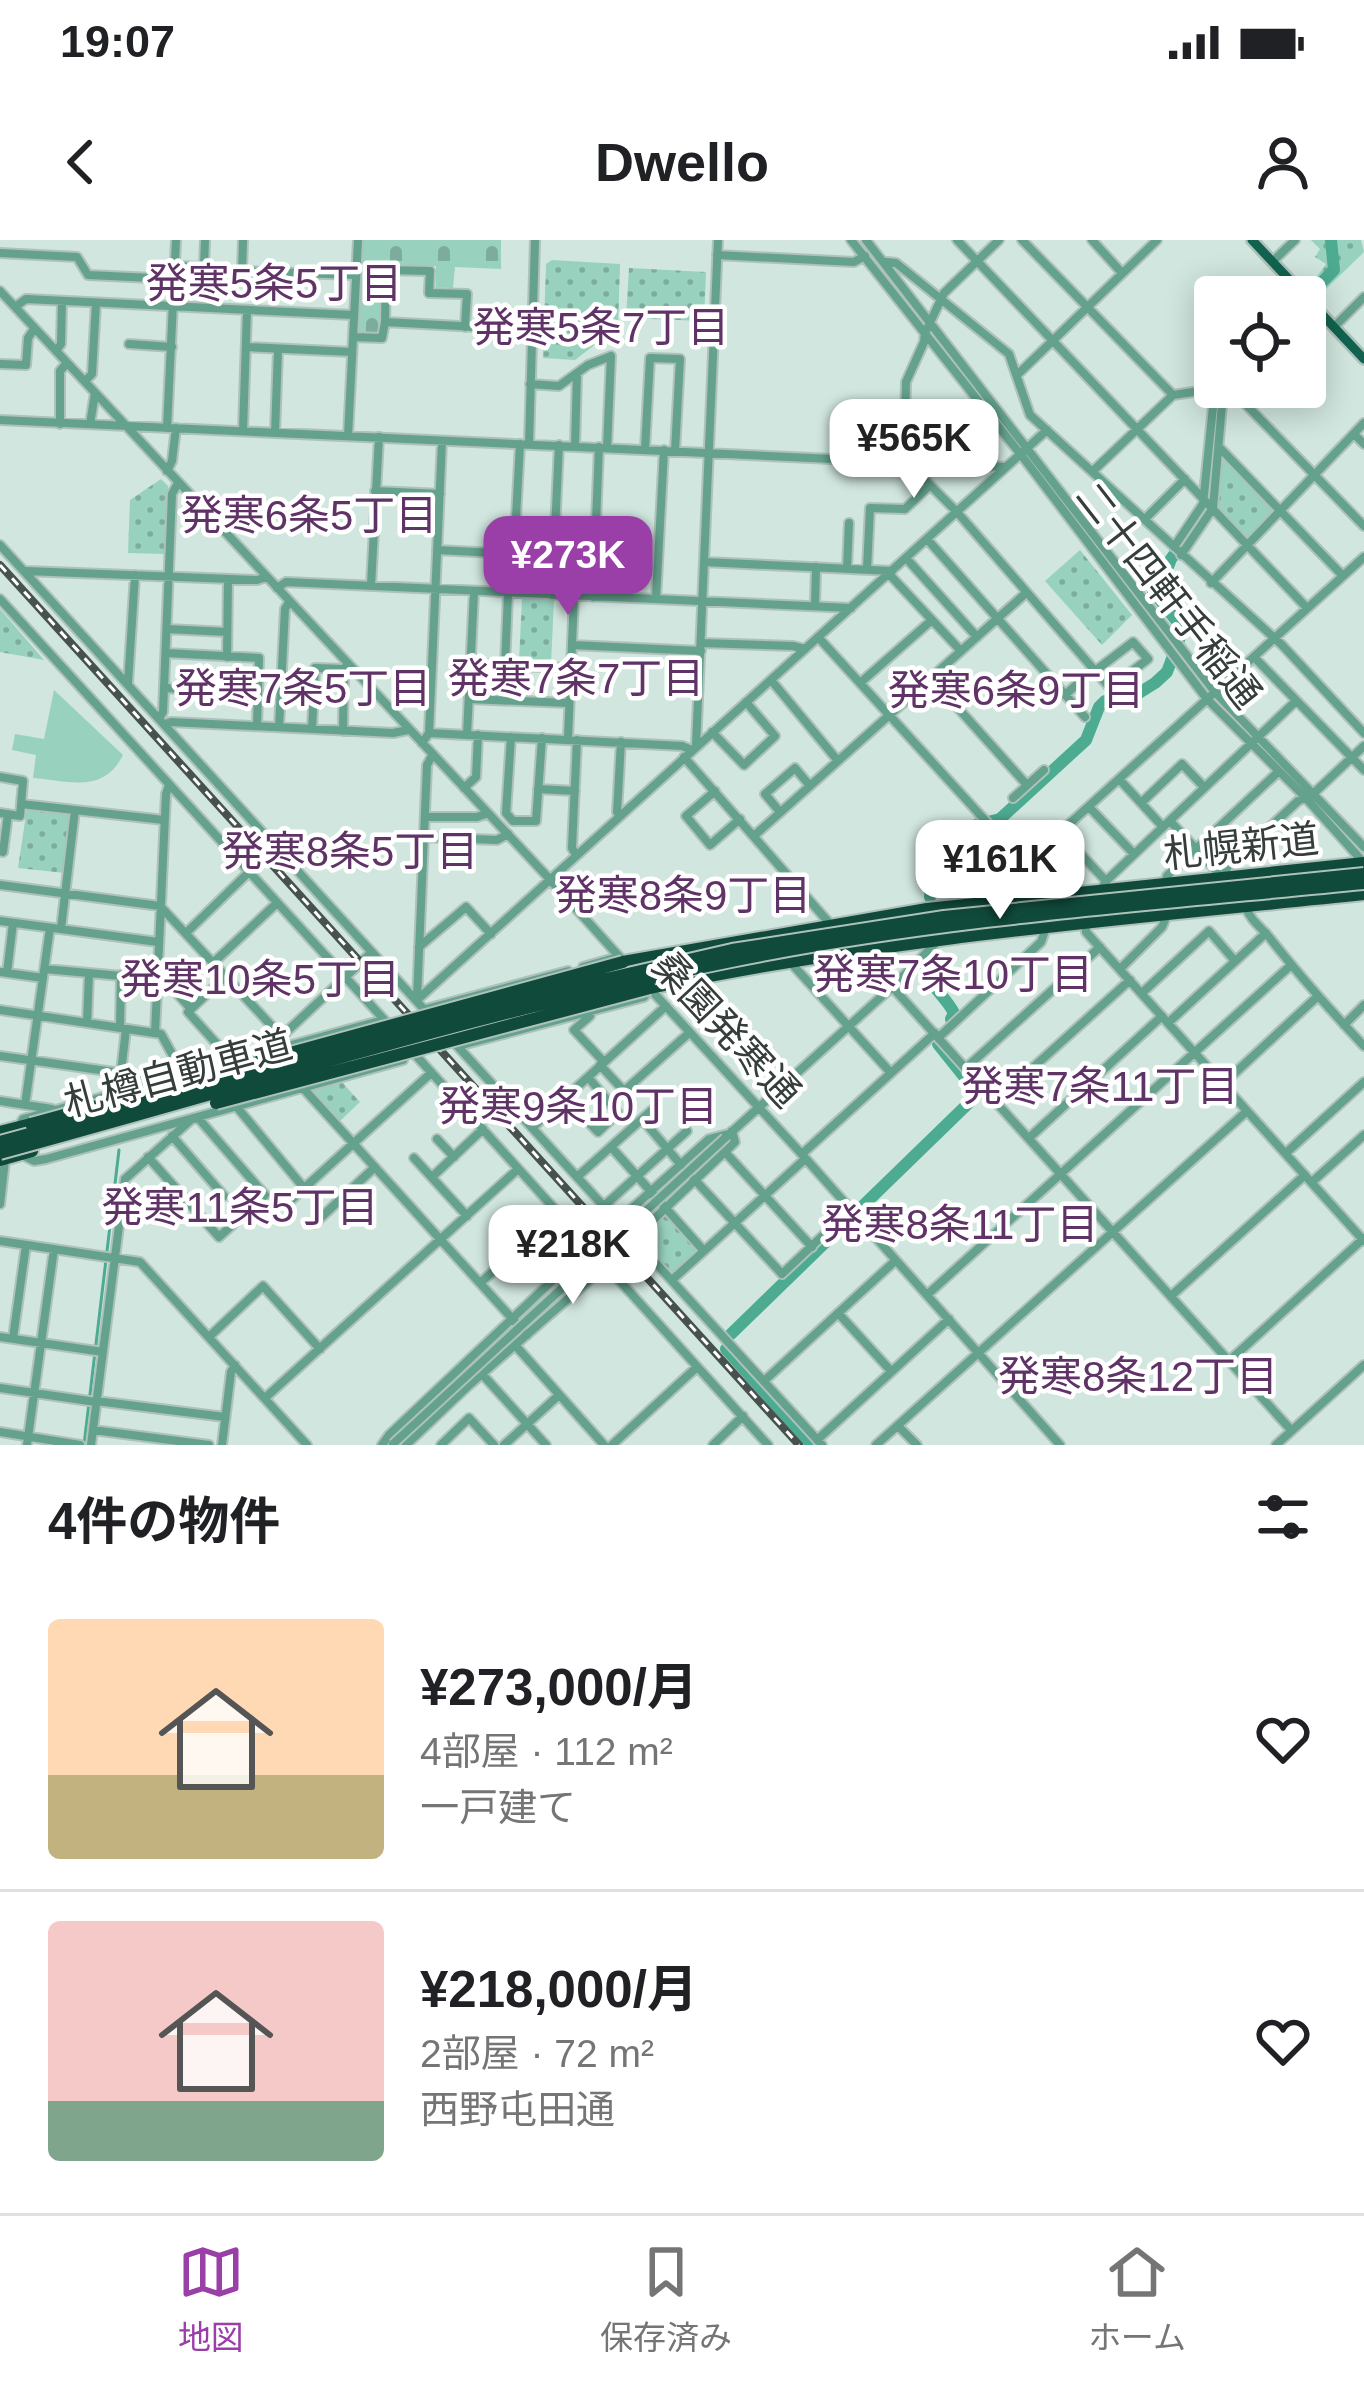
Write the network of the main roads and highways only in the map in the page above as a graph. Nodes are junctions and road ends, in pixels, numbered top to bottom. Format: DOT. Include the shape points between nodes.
graph roads {
  1 [pos="1252,240"];
  2 [pos="1284,276"];
  3 [pos="1326,320"];
  4 [pos="1364,358"];
  5 [pos="1364,863"];
  6 [pos="1364,874"];
  7 [pos="1364,883"];
  8 [pos="1364,894"];
  9 [pos="0,1132"];
  10 [pos="0,1142"];
  11 [pos="12,1155"];
  1 -- 2 [label="main road"];
  3 -- 4 [label="main road"];
  5 -- 9 [label="highway, 札幌新道, bridge" via="927,909 623,962"];
  6 -- 10 [label="highway, 札樽自動車道, bridge" via="924,920 732,950"];
  7 -- 11 [label="highway, 札樽自動車道, bridge" via="944,927 735,960 556,1000"];
  8 -- 11 [label="highway, 札幌新道, bridge" via="789,961 650,988"];
}
